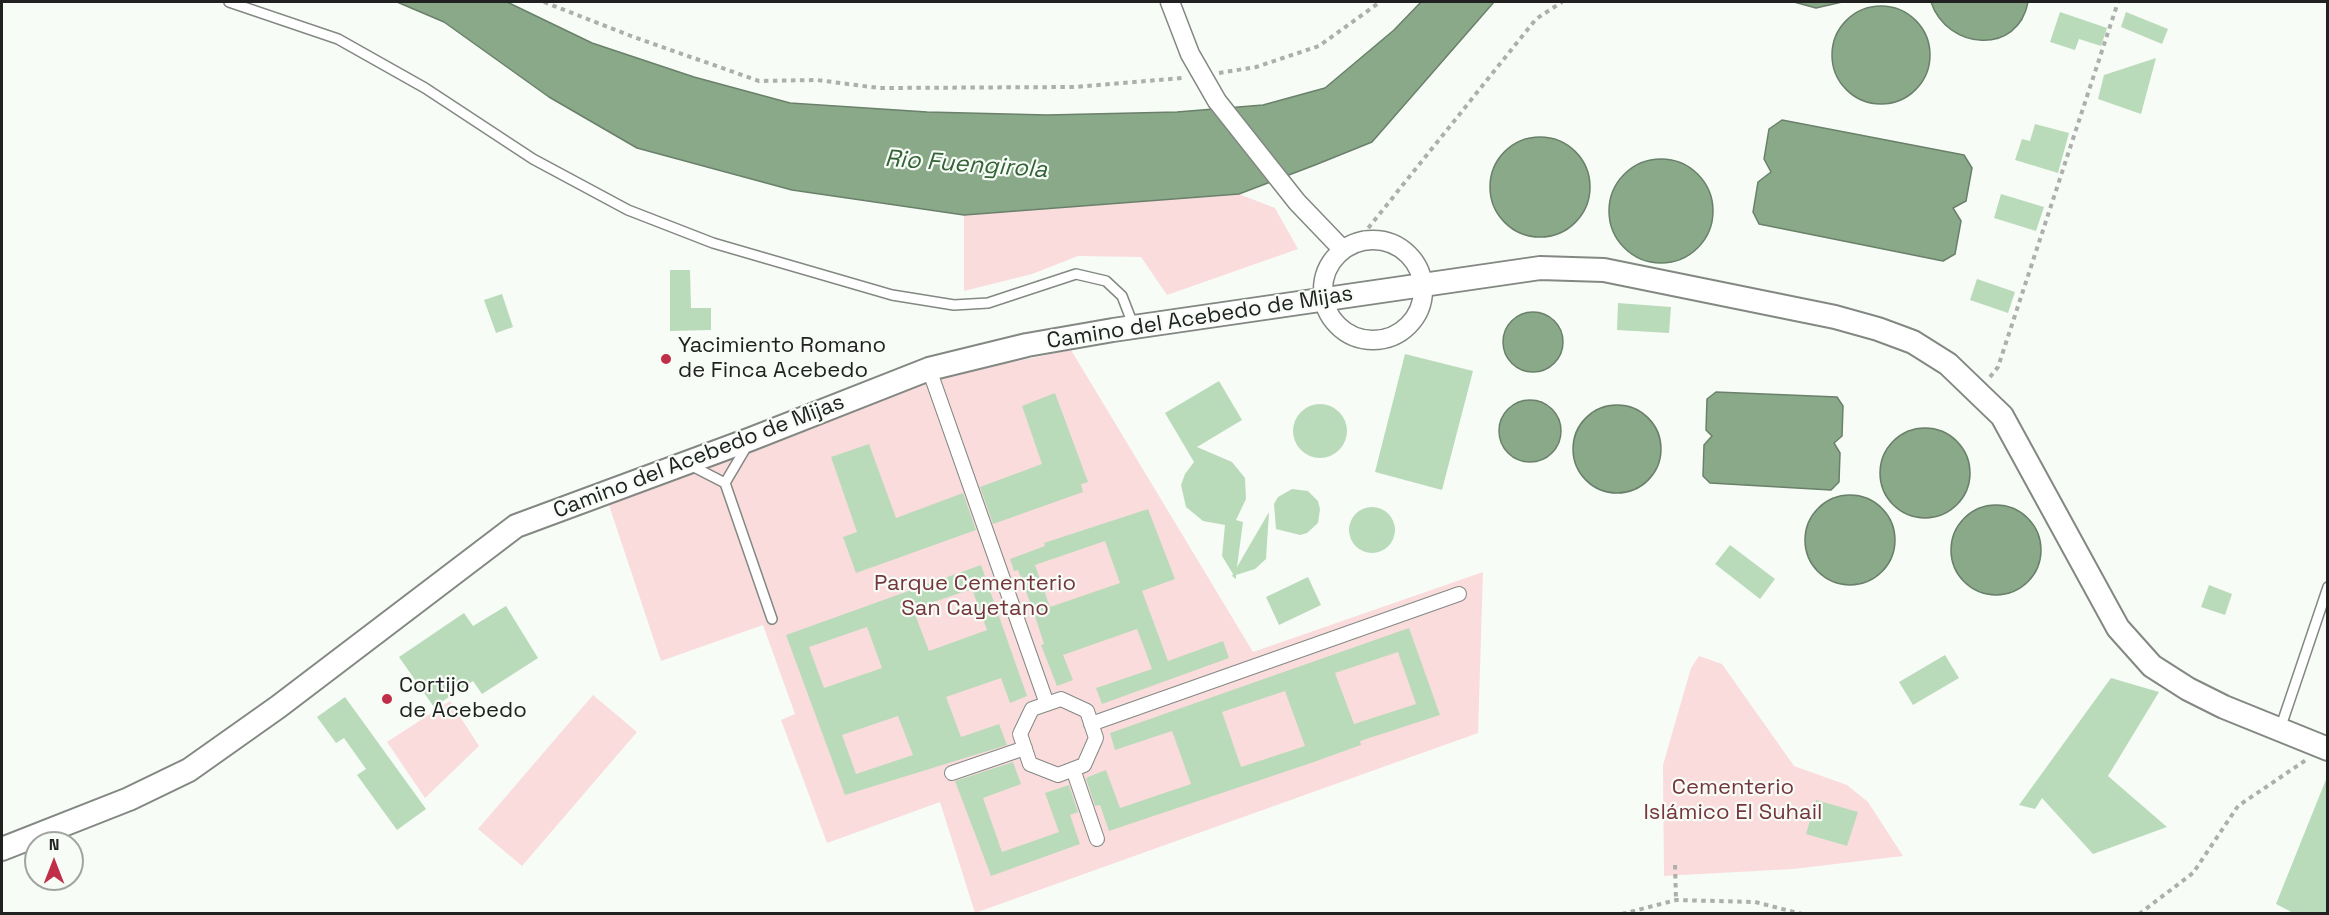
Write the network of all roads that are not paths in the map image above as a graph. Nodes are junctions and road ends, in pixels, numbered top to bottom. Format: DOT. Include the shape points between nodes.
graph roads {
  1 [pos="228,2"];
  2 [pos="1170,2"];
  3 [pos="1350,247"];
  4 [pos="1422,285"];
  5 [pos="1324,298"];
  6 [pos="1134,327"];
  7 [pos="929,369"];
  8 [pos="751,439"];
  9 [pos="687,463"];
  10 [pos="725,483"];
  11 [pos="2328,587"];
  12 [pos="1460,594"];
  13 [pos="772,619"];
  14 [pos="1047,704"];
  15 [pos="1091,724"];
  16 [pos="2280,732"];
  17 [pos="1024,748"];
  18 [pos="2326,748"];
  19 [pos="1073,769"];
  20 [pos="952,773"];
  21 [pos="1097,839"];
  22 [pos="2,849"];
  1 -- 6 [label="lane" via="338,39 425,88 533,159 628,210 713,243 892,295 954,305 988,303 1076,274 1106,281 1122,296"];
  2 -- 3 [label="street" via="1190,54 1217,101 1297,202"];
  3 -- 4 [label="street" via="1381,241 1395,245 1415,263"];
  3 -- 5 [label="street" via="1331,263 1323,283"];
  4 -- 5 [label="street, Camino del Acebedo de Mijas"];
  4 -- 5 [label="street" via="1419,311 1410,325 1392,337 1374,340 1344,331 1328,314"];
  4 -- 16 [label="street, Camino del Acebedo de Mijas" via="1540,268 1604,270 1835,317 1913,342 1948,364 2002,416 2106,608 2136,649 2152,666 2188,689"];
  5 -- 6 [label="street, Camino del Acebedo de Mijas"];
  6 -- 7 [label="street, Camino del Acebedo de Mijas" via="1027,345"];
  7 -- 8 [label="street, Camino del Acebedo de Mijas"];
  7 -- 14 [label="street"];
  8 -- 9 [label="street, Camino del Acebedo de Mijas"];
  8 -- 10 [label="lane"];
  9 -- 10 [label="lane"];
  9 -- 22 [label="street, Camino del Acebedo de Mijas" via="516,526 189,770 129,799"];
  10 -- 13 [label="lane"];
  11 -- 16 [label="lane"];
  12 -- 15 [label="street"];
  14 -- 15 [label="street" via="1061,699 1087,711"];
  14 -- 17 [label="street" via="1032,709 1020,734"];
  15 -- 19 [label="street" via="1096,738 1084,765"];
  16 -- 18 [label="street, Camino del Acebedo de Mijas"];
  17 -- 19 [label="street" via="1030,764 1058,775"];
  17 -- 20 [label="street"];
  19 -- 21 [label="street"];
}
